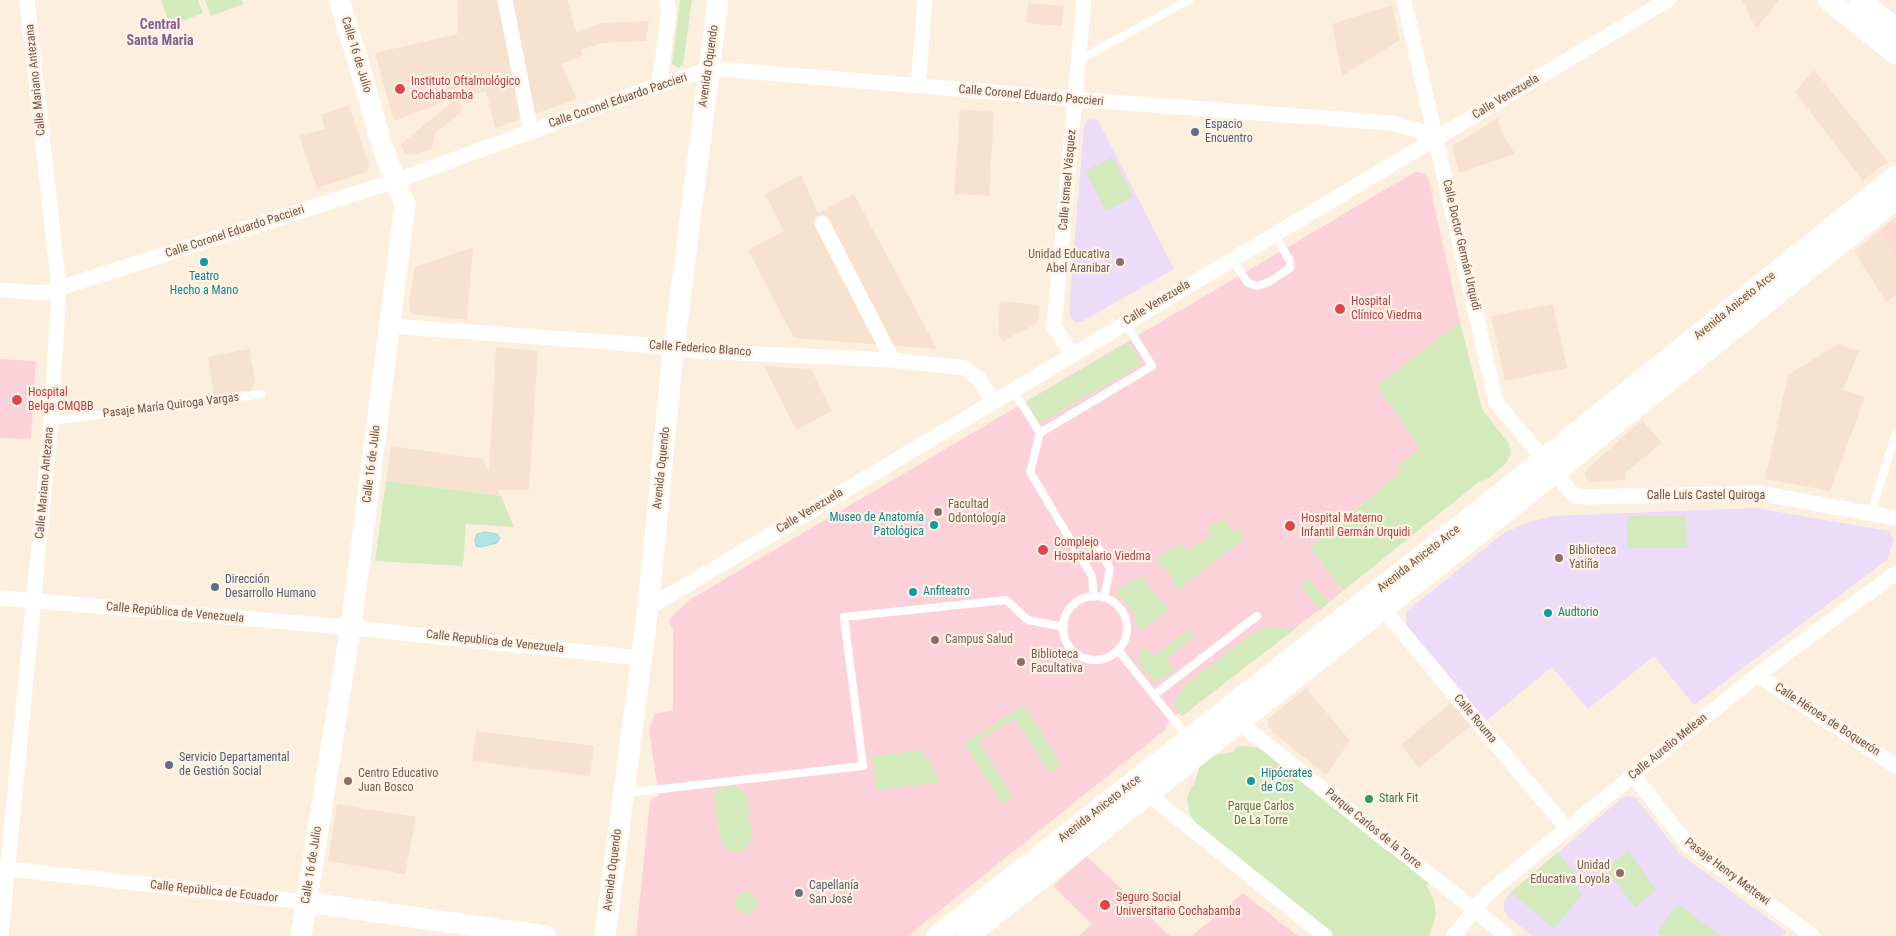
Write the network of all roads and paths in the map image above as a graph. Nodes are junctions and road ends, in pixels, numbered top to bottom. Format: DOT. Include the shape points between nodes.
graph roads {
  1 [pos="27,0"];
  2 [pos="339,0"];
  3 [pos="505,0"];
  4 [pos="666,0"];
  5 [pos="718,0"];
  6 [pos="924,0"];
  7 [pos="1084,0"];
  8 [pos="1189,0"];
  9 [pos="1404,0"];
  10 [pos="1668,0"];
  11 [pos="1828,0"];
  12 [pos="1860,0"];
  13 [pos="1896,29"];
  14 [pos="1896,54"];
  15 [pos="1079,60"];
  16 [pos="709,70"];
  17 [pos="659,85"];
  18 [pos="918,86"];
  19 [pos="1075,99"];
  20 [pos="532,132"];
  21 [pos="1437,138"];
  22 [pos="1896,176"];
  23 [pos="395,181"];
  24 [pos="1896,199"];
  25 [pos="822,223"];
  26 [pos="1274,234"];
  27 [pos="1232,259"];
  28 [pos="59,288"];
  29 [pos="0,290"];
  30 [pos="1125,322"];
  31 [pos="390,326"];
  32 [pos="675,348"];
  33 [pos="1072,354"];
  34 [pos="892,360"];
  35 [pos="1013,390"];
  36 [pos="262,394"];
  37 [pos="993,402"];
  38 [pos="51,421"];
  39 [pos="1040,433"];
  40 [pos="1896,433"];
  41 [pos="1550,466"];
  42 [pos="1871,513"];
  43 [pos="1896,518"];
  44 [pos="1098,547"];
  45 [pos="1896,573"];
  46 [pos="1094,597"];
  47 [pos="0,598"];
  48 [pos="1104,598"];
  49 [pos="34,602"];
  50 [pos="648,608"];
  51 [pos="1383,609"];
  52 [pos="1257,616"];
  53 [pos="350,627"];
  54 [pos="1064,627"];
  55 [pos="1118,650"];
  56 [pos="640,658"];
  57 [pos="1757,675"];
  58 [pos="1154,695"];
  59 [pos="1240,721"];
  60 [pos="1189,739"];
  61 [pos="1896,766"];
  62 [pos="1632,775"];
  63 [pos="623,793"];
  64 [pos="1148,794"];
  65 [pos="1567,829"];
  66 [pos="4,869"];
  67 [pos="306,902"];
  68 [pos="1474,910"];
  69 [pos="1,936"];
  70 [pos="301,936"];
  71 [pos="546,936"];
  72 [pos="605,936"];
  73 [pos="937,936"];
  74 [pos="968,936"];
  75 [pos="1325,936"];
  76 [pos="1454,936"];
  77 [pos="1507,936"];
  78 [pos="1813,936"];
  1 -- 28 [label="street, Calle Mariano Antezana"];
  2 -- 23 [label="main road, Calle 16 de Julio"];
  3 -- 20 [label="street"];
  4 -- 17 [label="street" via="669,10"];
  5 -- 16 [label="main road, Avenida Oquendo"];
  6 -- 18 [label="street"];
  7 -- 15 [label="street, Calle Ismael Vásquez"];
  8 -- 15 [label="lane"];
  9 -- 21 [label="street, Calle Doctor Germán Urquidi"];
  10 -- 21 [label="street, Calle Venezuela"];
  11 -- 14 [label="main road"];
  12 -- 13 [label="main road"];
  15 -- 19 [label="street, Calle Ismael Vásquez"];
  16 -- 17 [label="street, Calle Coronel Eduardo Paccieri"];
  16 -- 18 [label="street, Calle Coronel Eduardo Paccieri"];
  16 -- 32 [label="main road, Avenida Oquendo"];
  17 -- 20 [label="street, Calle Coronel Eduardo Paccieri"];
  18 -- 19 [label="street, Calle Coronel Eduardo Paccieri"];
  19 -- 21 [label="street, Calle Coronel Eduardo Paccieri" via="1391,124"];
  19 -- 33 [label="street, Calle Ismael Vásquez" via="1054,327"];
  20 -- 23 [label="street, Calle Coronel Eduardo Paccieri"];
  21 -- 26 [label="street, Calle Venezuela"];
  21 -- 41 [label="street, Calle Doctor Germán Urquidi" via="1496,402"];
  22 -- 41 [label="main road, Avenida Aniceto Arce"];
  23 -- 28 [label="street, Calle Coronel Eduardo Paccieri"];
  23 -- 31 [label="main road, Calle 16 de Julio" via="405,205"];
  24 -- 41 [label="main road, Avenida Aniceto Arce"];
  25 -- 34 [label="street"];
  26 -- 27 [label="street, Calle Venezuela"];
  26 -- 27 [label="lane" via="1290,260 1290,268 1269,282 1256,286 1248,283"];
  27 -- 30 [label="street, Calle Venezuela"];
  28 -- 29 [label="street, Calle Coronel Eduardo Paccieri" via="46,292"];
  28 -- 38 [label="street, Calle Mariano Antezana"];
  30 -- 33 [label="street, Calle Venezuela"];
  30 -- 39 [label="lane" via="1152,366"];
  31 -- 32 [label="street, Calle Federico Blanco"];
  31 -- 53 [label="main road, Calle 16 de Julio"];
  32 -- 34 [label="street, Calle Federico Blanco"];
  32 -- 50 [label="main road, Avenida Oquendo"];
  33 -- 35 [label="street, Calle Venezuela"];
  34 -- 37 [label="street, Calle Federico Blanco" via="965,368 979,379"];
  35 -- 37 [label="street, Calle Venezuela"];
  35 -- 39 [label="lane"];
  36 -- 38 [label="lane, Pasaje María Quiroga Vargas"];
  37 -- 50 [label="street, Calle Venezuela"];
  38 -- 49 [label="street, Calle Mariano Antezana"];
  39 -- 46 [label="lane" via="1030,472 1092,576"];
  40 -- 42 [label="lane"];
  41 -- 42 [label="street, Calle Luis Castel Quiroga" via="1576,496 1758,493"];
  41 -- 51 [label="main road, Avenida Aniceto Arce"];
  41 -- 60 [label="main road, Avenida Aniceto Arce"];
  42 -- 43 [label="street, Calle Luis Castel Quiroga"];
  44 -- 48 [label="lane" via="1110,569"];
  45 -- 57 [label="street, Calle Aurelio Melean"];
  46 -- 48 [label="lane"];
  46 -- 54 [label="lane" via="1075,604 1068,612"];
  47 -- 49 [label="street, Calle República de Venezuela"];
  48 -- 55 [label="lane" via="1113,602 1125,618 1126,637"];
  49 -- 53 [label="street, Calle República de Venezuela"];
  49 -- 66 [label="street, Calle Mariano Antezana"];
  50 -- 56 [label="main road, Avenida Oquendo"];
  51 -- 59 [label="main road, Avenida Aniceto Arce"];
  51 -- 65 [label="street, Calle Rouma"];
  52 -- 58 [label="lane"];
  53 -- 56 [label="street, Calle Republica de Venezuela"];
  53 -- 67 [label="main road, Calle 16 de Julio"];
  54 -- 55 [label="lane" via="1067,644 1083,658 1105,659"];
  54 -- 63 [label="lane" via="1028,620 1006,600 844,617 862,766"];
  55 -- 58 [label="lane"];
  56 -- 63 [label="main road, Avenida Oquendo"];
  57 -- 61 [label="street, Calle Héroes de Boquerón"];
  57 -- 62 [label="street, Calle Aurelio Melean"];
  58 -- 60 [label="lane"];
  59 -- 64 [label="main road, Avenida Aniceto Arce"];
  59 -- 68 [label="street, Parque Carlos de la Torre"];
  60 -- 73 [label="main road, Avenida Aniceto Arce"];
  62 -- 65 [label="street, Calle Aurelio Melean"];
  62 -- 78 [label="street, Pasaje Henry Mettewi" via="1687,844"];
  63 -- 72 [label="main road, Avenida Oquendo"];
  64 -- 74 [label="main road, Avenida Aniceto Arce"];
  64 -- 75 [label="street"];
  65 -- 68 [label="street, Calle Aurelio Melean" via="1489,892"];
  66 -- 67 [label="street, Calle República de Ecuador"];
  66 -- 69 [label="street, Calle Mariano Antezana"];
  67 -- 70 [label="main road, Calle 16 de Julio"];
  67 -- 71 [label="main road, Calle República de Ecuador"];
  68 -- 76 [label="street, Calle Aurelio Melean"];
  68 -- 77 [label="street, Parque Carlos de la Torre"];
}
